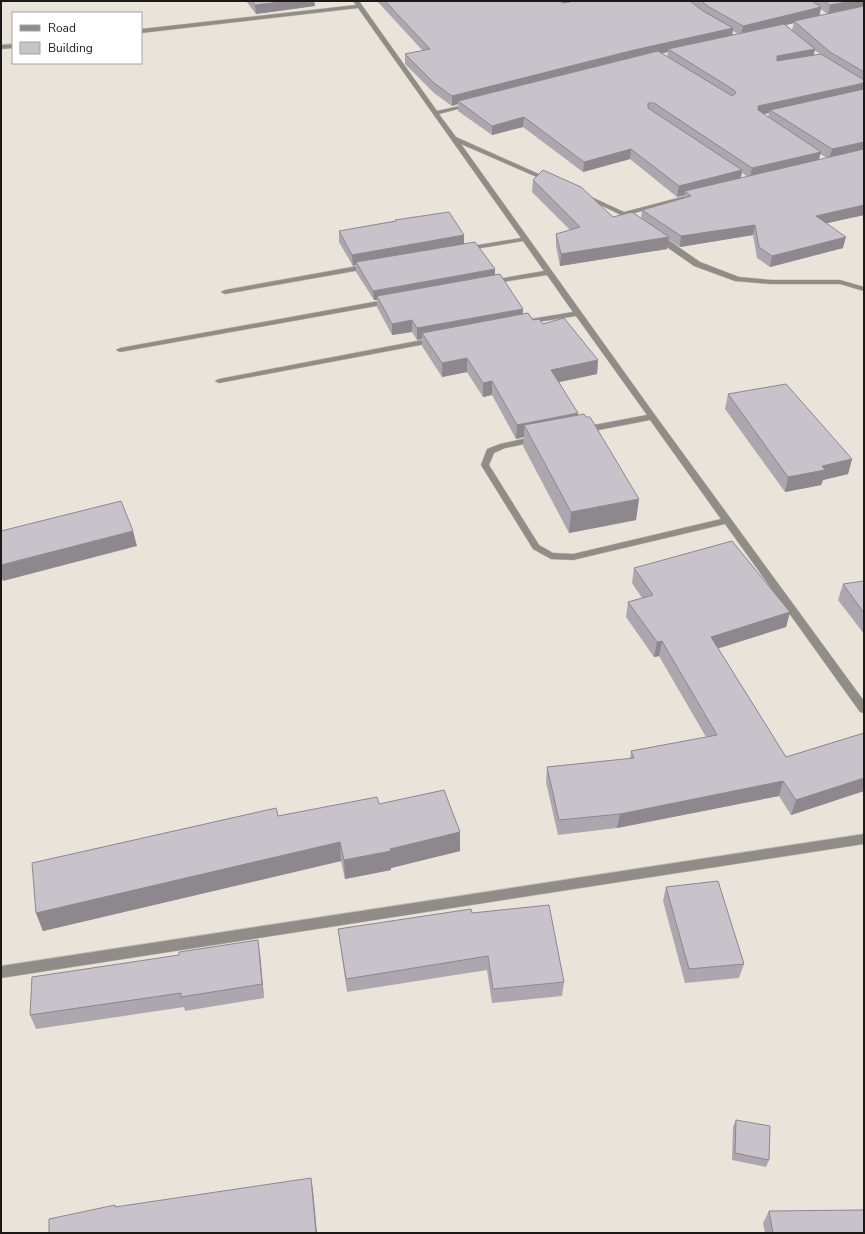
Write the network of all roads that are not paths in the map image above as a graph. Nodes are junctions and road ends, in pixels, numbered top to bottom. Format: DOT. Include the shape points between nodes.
graph roads {
  1 [pos="358,4"];
  2 [pos="142,31"];
  3 [pos="12,46"];
  4 [pos="1,47"];
  5 [pos="481,102"];
  6 [pos="435,113"];
  7 [pos="454,138"];
  8 [pos="558,184"];
  9 [pos="579,193"];
  10 [pos="704,193"];
  11 [pos="648,230"];
  12 [pos="525,239"];
  13 [pos="456,251"];
  14 [pos="378,264"];
  15 [pos="549,272"];
  16 [pos="486,283"];
  17 [pos="864,289"];
  18 [pos="225,292"];
  19 [pos="401,299"];
  20 [pos="578,313"];
  21 [pos="523,323"];
  22 [pos="438,340"];
  23 [pos="120,350"];
  24 [pos="219,381"];
  25 [pos="652,417"];
  26 [pos="574,432"];
  27 [pos="542,438"];
  28 [pos="728,520"];
  29 [pos="864,709"];
  30 [pos="864,839"];
  31 [pos="1,972"];
  1 -- 2 [label="street"];
  1 -- 6 [label="street"];
  3 -- 4 [label="street"];
  5 -- 6 [label="street"];
  6 -- 7 [label="street"];
  7 -- 8 [label="street"];
  7 -- 12 [label="street"];
  9 -- 10 [label="street" via="627,216"];
  11 -- 17 [label="street" via="697,264 738,280 840,282"];
  12 -- 13 [label="street"];
  12 -- 15 [label="street"];
  14 -- 18 [label="street"];
  15 -- 16 [label="street"];
  15 -- 20 [label="street"];
  19 -- 23 [label="street"];
  20 -- 21 [label="street"];
  20 -- 25 [label="street"];
  22 -- 24 [label="street"];
  25 -- 26 [label="street"];
  25 -- 28 [label="street"];
  27 -- 28 [label="street" via="490,451 485,465 536,547 551,556 573,557"];
  28 -- 29 [label="street"];
  30 -- 31 [label="street"];
}
